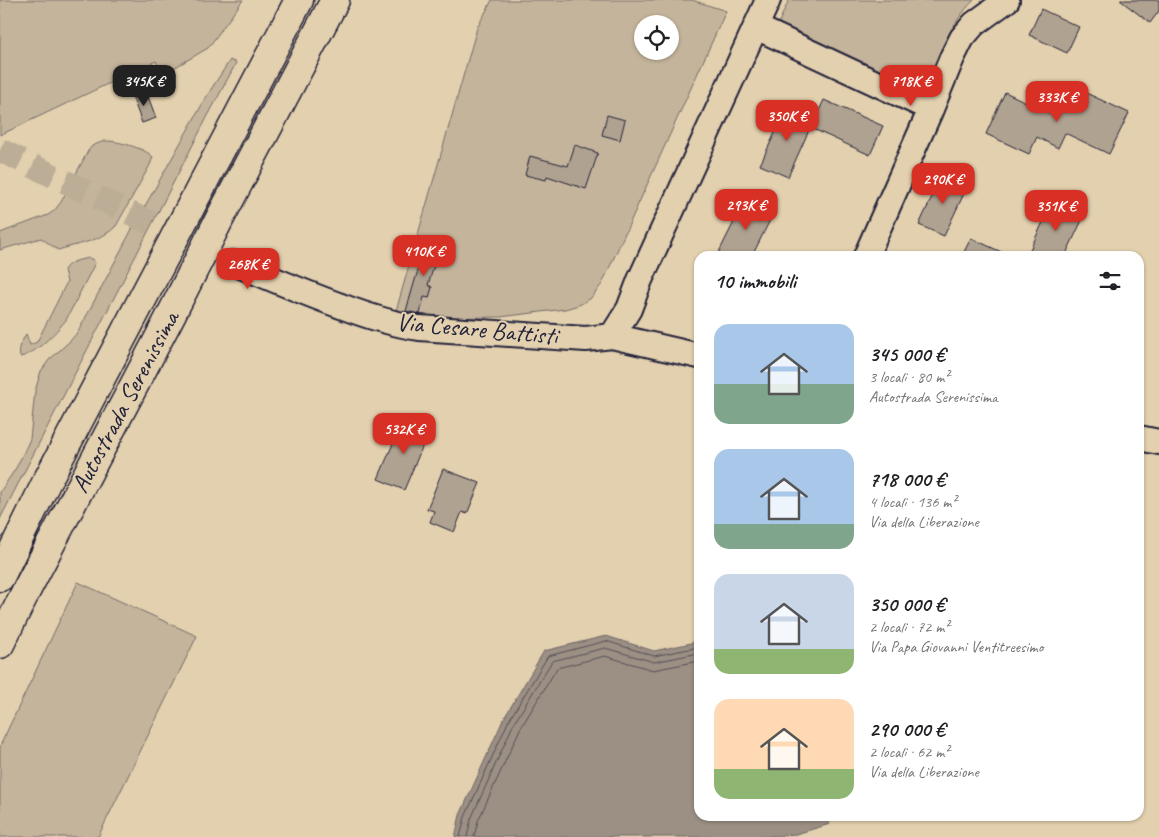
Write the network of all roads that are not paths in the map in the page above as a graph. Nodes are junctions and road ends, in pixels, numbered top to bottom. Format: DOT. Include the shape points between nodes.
graph roads {
  1 [pos="299,0"];
  2 [pos="335,0"];
  3 [pos="768,0"];
  4 [pos="1008,0"];
  5 [pos="756,27"];
  6 [pos="931,109"];
  7 [pos="868,251"];
  8 [pos="233,263"];
  9 [pos="612,336"];
  10 [pos="694,355"];
  11 [pos="1144,439"];
  12 [pos="1159,442"];
  13 [pos="0,576"];
  14 [pos="0,644"];
  1 -- 13 [label="highway, Autostrada Serenissima"];
  2 -- 14 [label="highway, Autostrada Serenissima"];
  3 -- 5 [label="street"];
  4 -- 6 [label="street" via="974,24 962,38"];
  5 -- 6 [label="street"];
  5 -- 9 [label="street" via="629,309"];
  6 -- 7 [label="street"];
  8 -- 9 [label="street, Via Cesare Battisti" via="321,299 402,326 586,338"];
  9 -- 10 [label="street, Via Cesare Battisti"];
  11 -- 12 [label="street"];
}
